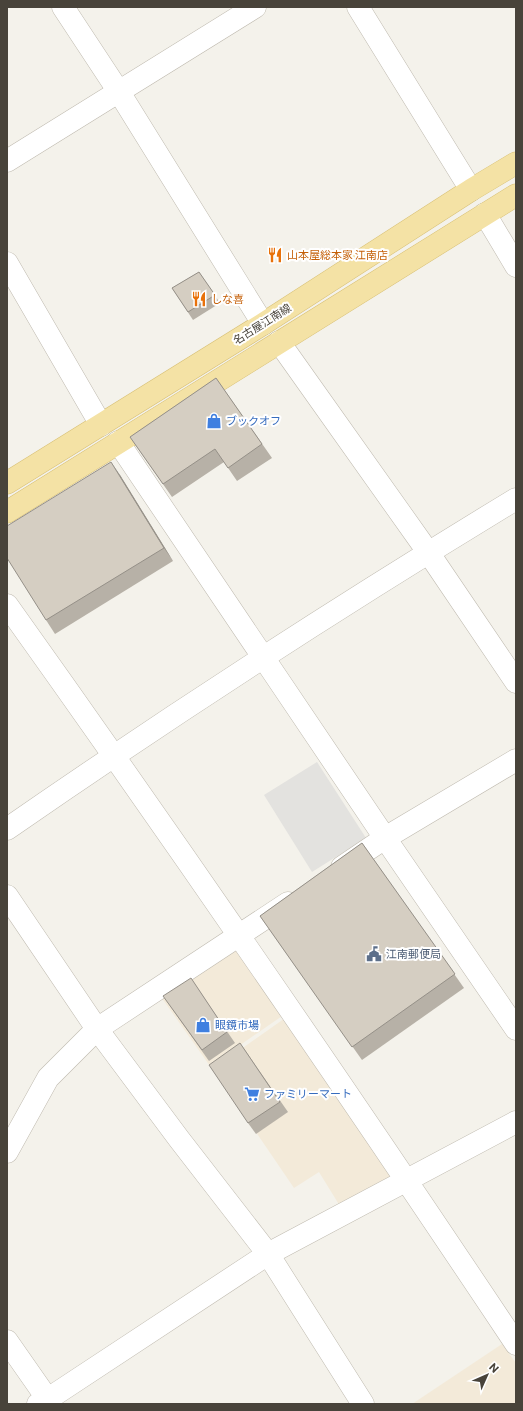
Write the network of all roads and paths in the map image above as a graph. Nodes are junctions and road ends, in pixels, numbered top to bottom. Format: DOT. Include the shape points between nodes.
graph roads {
  1 [pos="62,7"];
  2 [pos="255,7"];
  3 [pos="358,7"];
  4 [pos="119,92"];
  5 [pos="7,161"];
  6 [pos="516,163"];
  7 [pos="471,190"];
  8 [pos="516,195"];
  9 [pos="485,214"];
  10 [pos="7,263"];
  11 [pos="516,266"];
  12 [pos="263,324"];
  13 [pos="279,342"];
  14 [pos="101,425"];
  15 [pos="118,442"];
  16 [pos="7,482"];
  17 [pos="516,499"];
  18 [pos="7,512"];
  19 [pos="428,552"];
  20 [pos="7,605"];
  21 [pos="262,658"];
  22 [pos="516,682"];
  23 [pos="114,755"];
  24 [pos="516,760"];
  25 [pos="7,829"];
  26 [pos="384,838"];
  27 [pos="325,878"];
  28 [pos="305,892"];
  29 [pos="7,896"];
  30 [pos="238,936"];
  31 [pos="97,1029"];
  32 [pos="516,1029"];
  33 [pos="516,1122"];
  34 [pos="7,1152"];
  35 [pos="407,1180"];
  36 [pos="268,1254"];
  37 [pos="7,1341"];
  38 [pos="516,1344"];
  39 [pos="45,1402"];
  40 [pos="363,1404"];
  1 -- 4 [label="street"];
  2 -- 4 [label="street"];
  3 -- 7 [label="street"];
  4 -- 5 [label="street"];
  4 -- 12 [label="street"];
  6 -- 7 [label="main road, 名古屋江南線"];
  7 -- 12 [label="main road, 名古屋江南線"];
  8 -- 9 [label="main road"];
  9 -- 11 [label="street"];
  9 -- 13 [label="main road"];
  10 -- 14 [label="street"];
  12 -- 14 [label="main road, 名古屋江南線"];
  13 -- 15 [label="main road"];
  13 -- 19 [label="street"];
  14 -- 16 [label="main road, 名古屋江南線"];
  15 -- 18 [label="main road"];
  15 -- 21 [label="street"];
  17 -- 19 [label="street"];
  19 -- 21 [label="street"];
  19 -- 22 [label="street"];
  20 -- 23 [label="street"];
  21 -- 23 [label="street"];
  21 -- 26 [label="street"];
  23 -- 25 [label="street"];
  23 -- 30 [label="street"];
  24 -- 26 [label="street"];
  26 -- 27 [label="street"];
  26 -- 32 [label="street"];
  28 -- 30 [label="street"];
  29 -- 31 [label="street"];
  30 -- 31 [label="street"];
  30 -- 35 [label="street"];
  31 -- 34 [label="street" via="48,1078"];
  31 -- 36 [label="street"];
  33 -- 35 [label="street"];
  35 -- 36 [label="street"];
  35 -- 38 [label="street"];
  36 -- 39 [label="street"];
  36 -- 40 [label="street"];
  37 -- 39 [label="street"];
}
